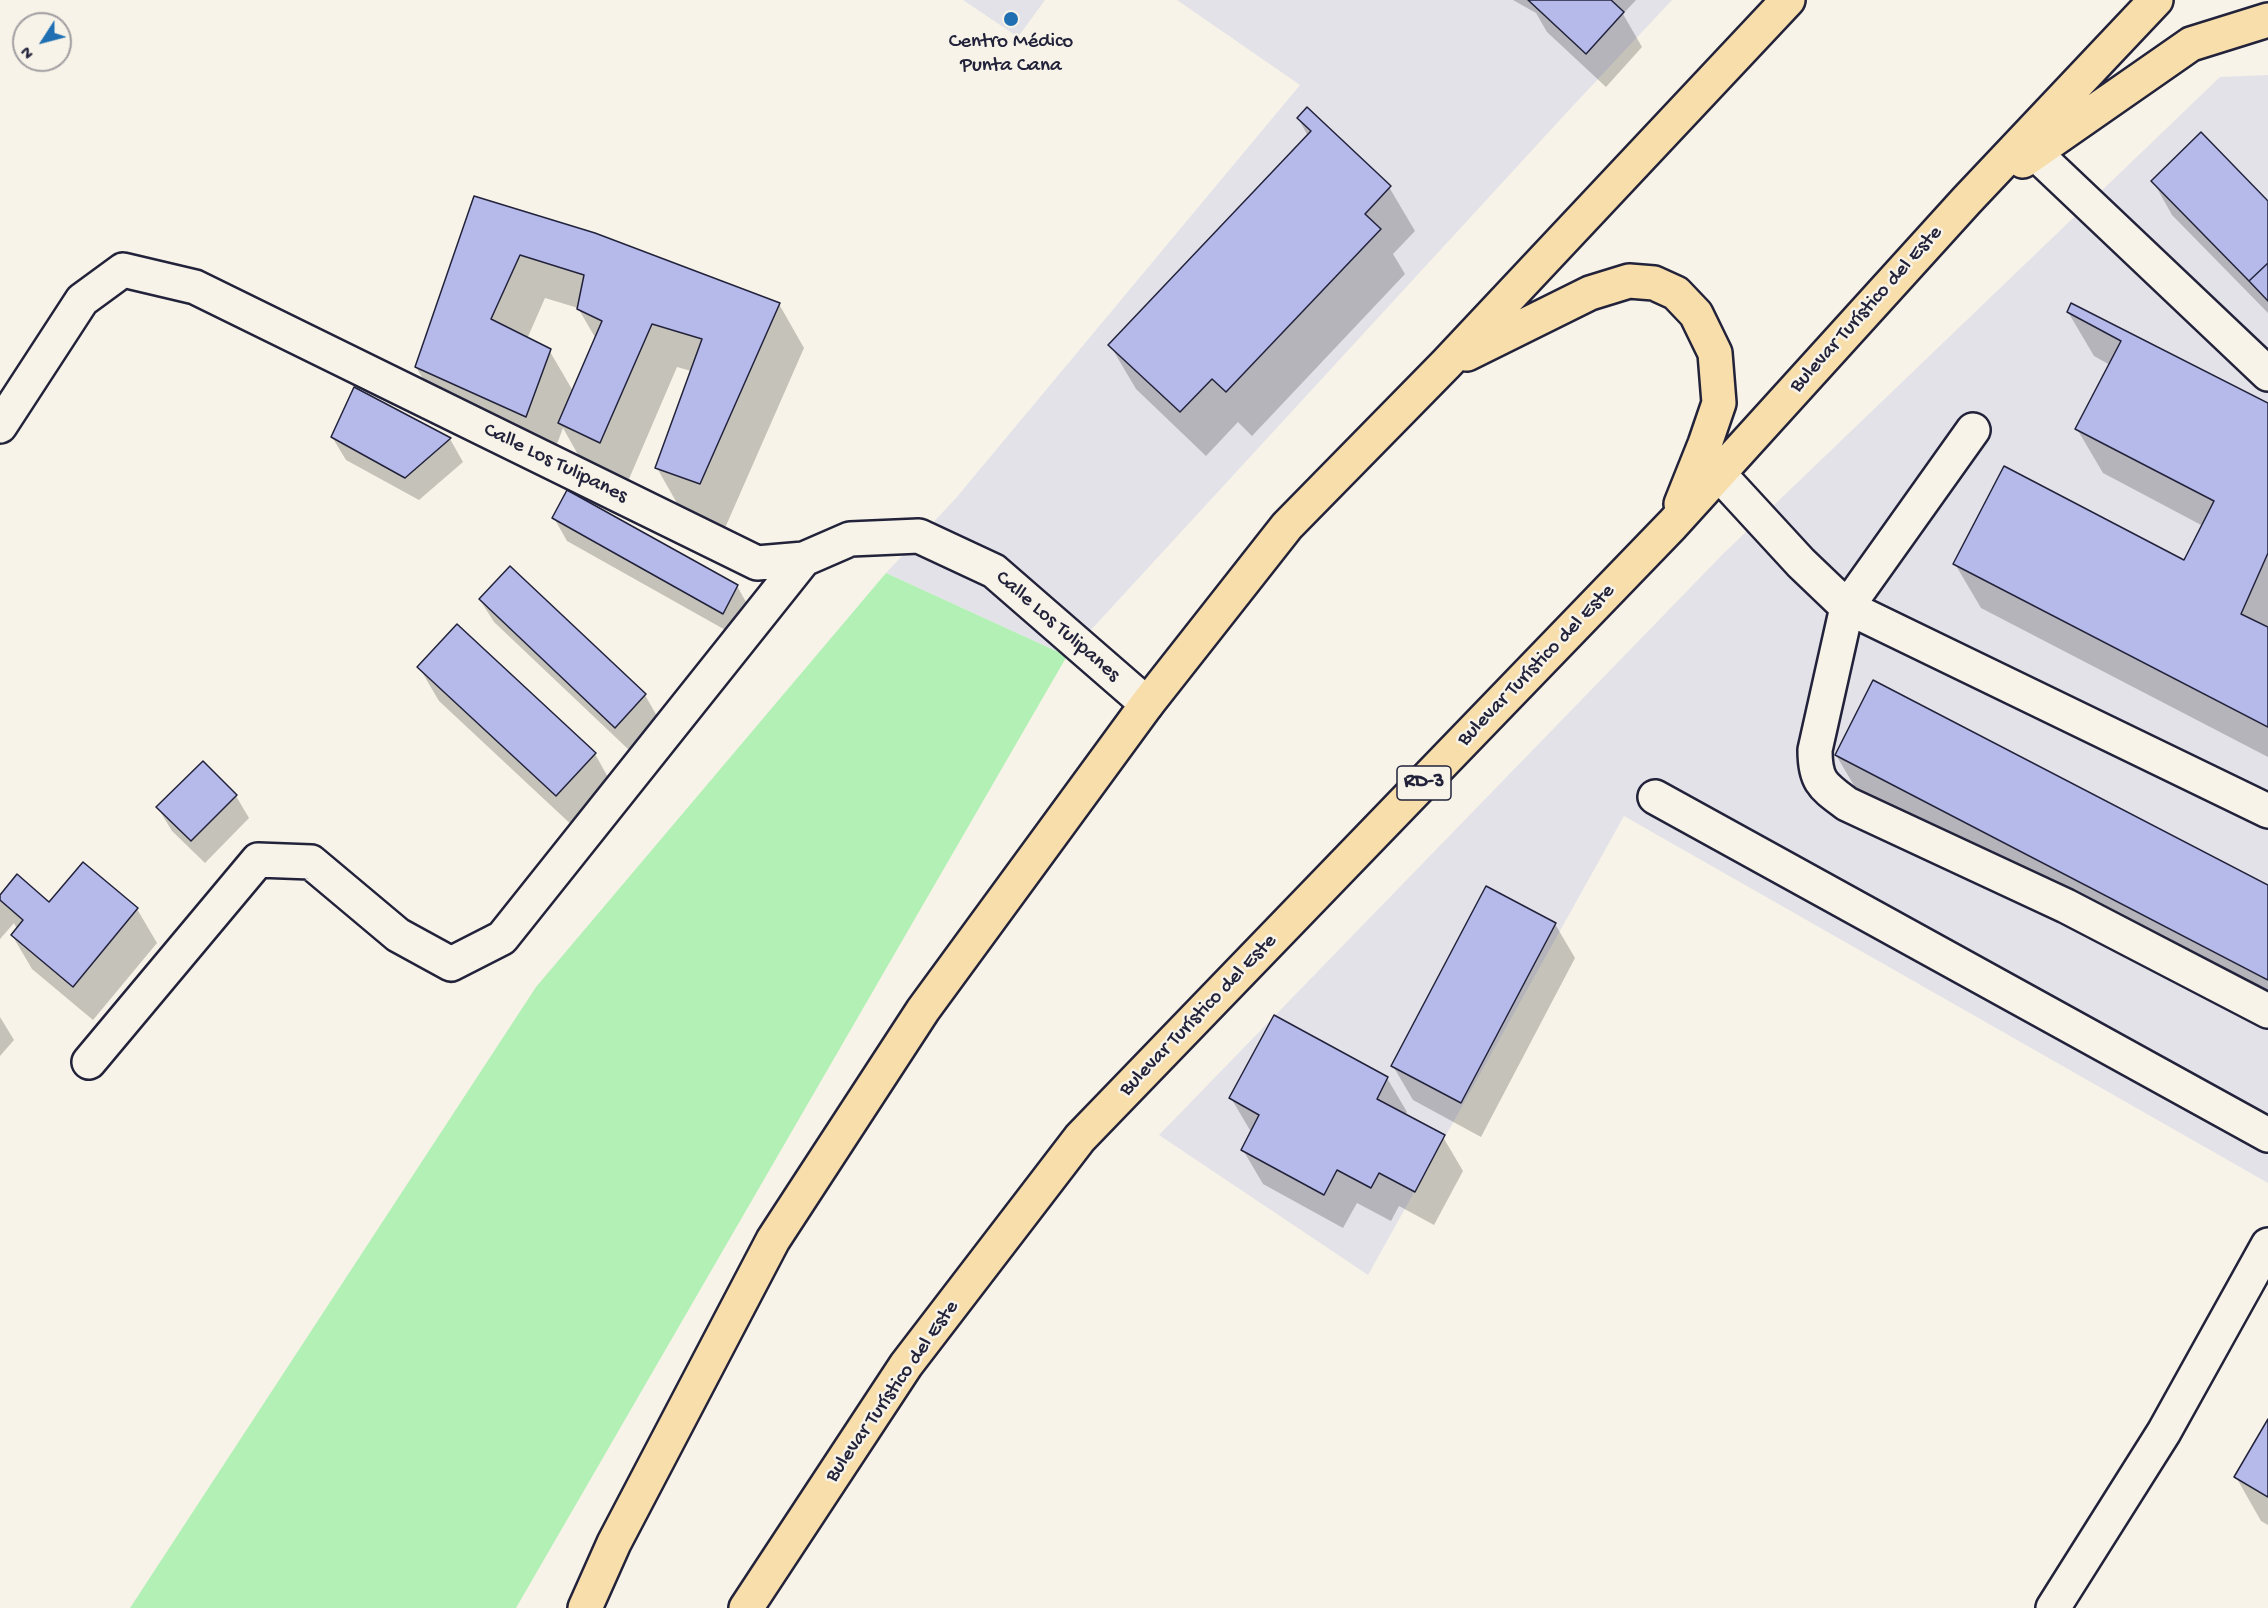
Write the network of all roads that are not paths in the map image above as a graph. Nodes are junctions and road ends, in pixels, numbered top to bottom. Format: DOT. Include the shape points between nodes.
graph roads {
  1 [pos="2156,0"];
  2 [pos="1777,7"];
  3 [pos="2268,20"];
  4 [pos="2035,153"];
  5 [pos="1967,200"];
  6 [pos="1446,364"];
  7 [pos="2268,374"];
  8 [pos="0,426"];
  9 [pos="1973,430"];
  10 [pos="1719,474"];
  11 [pos="1672,525"];
  12 [pos="804,559"];
  13 [pos="1847,607"];
  14 [pos="1147,704"];
  15 [pos="1655,797"];
  16 [pos="2268,811"];
  17 [pos="2268,1011"];
  18 [pos="89,1062"];
  19 [pos="2268,1135"];
  20 [pos="2268,1245"];
  21 [pos="585,1608"];
  22 [pos="746,1608"];
  23 [pos="2054,1608"];
  1 -- 5 [label="highway, Bulevar Turístico del Este / RD-3"];
  2 -- 6 [label="highway"];
  3 -- 4 [label="highway" via="2191,44"];
  4 -- 5 [label="highway"];
  4 -- 7 [label="street"];
  5 -- 10 [label="highway, Bulevar Turístico del Este / RD-3"];
  6 -- 11 [label="highway" via="1590,293 1629,281 1654,283 1676,293 1696,314 1715,353 1719,403"];
  6 -- 14 [label="highway" via="1287,526"];
  8 -- 12 [label="street, Calle Los Tulipanes" via="82,300 123,270 195,287 757,563"];
  9 -- 13 [label="street"];
  10 -- 11 [label="highway, Bulevar Turístico del Este / RD-3"];
  10 -- 13 [label="street"];
  11 -- 22 [label="highway, Bulevar Turístico del Este / RD-3" via="1080,1138 906,1365"];
  12 -- 14 [label="street, Calle Los Tulipanes" via="850,539 919,536 994,571"];
  12 -- 18 [label="street" via="502,938 451,964 398,935 310,862 258,860"];
  13 -- 16 [label="street"];
  13 -- 17 [label="street" via="1815,750 1815,770 1824,786 1847,804 2066,906"];
  14 -- 21 [label="highway" via="923,1010 773,1240 614,1544"];
  15 -- 19 [label="street"];
  20 -- 23 [label="street" via="2164,1432"];
}
